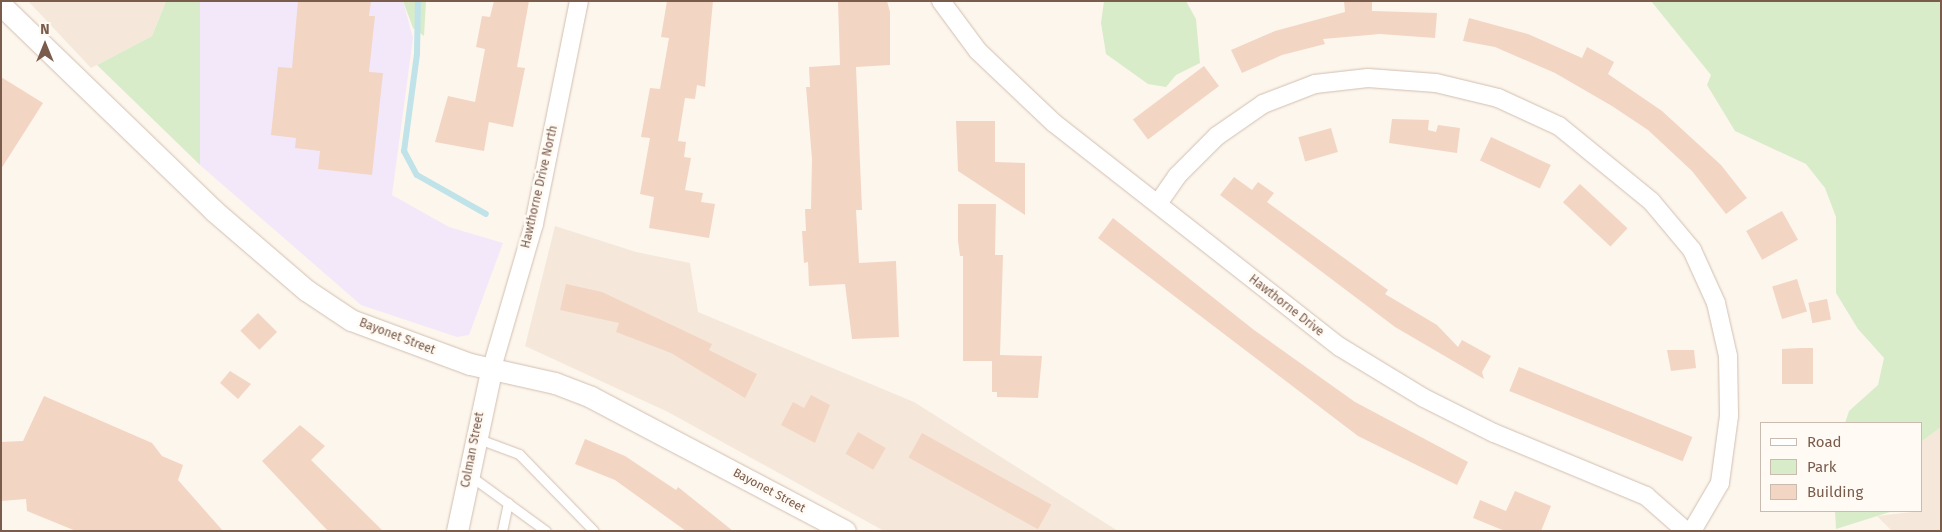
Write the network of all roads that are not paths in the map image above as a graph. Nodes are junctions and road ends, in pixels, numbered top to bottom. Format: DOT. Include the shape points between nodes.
graph roads {
  1 [pos="579,1"];
  2 [pos="941,1"];
  3 [pos="1,5"];
  4 [pos="1159,202"];
  5 [pos="491,371"];
  6 [pos="476,437"];
  7 [pos="468,474"];
  8 [pos="508,503"];
  9 [pos="536,527"];
  10 [pos="457,531"];
  11 [pos="502,531"];
  12 [pos="546,531"];
  13 [pos="594,531"];
  14 [pos="845,531"];
  15 [pos="1686,531"];
  16 [pos="1692,531"];
  1 -- 5 [label="street, Hawthorne Drive North" via="532,230"];
  2 -- 4 [label="street, Hawthorne Drive" via="978,51 1040,110"];
  3 -- 5 [label="street, Bayonet Street" via="111,115 306,290 384,335"];
  4 -- 15 [label="street, Hawthorne Drive" via="1340,347 1424,398 1494,433 1646,496"];
  4 -- 16 [label="street" via="1177,176 1217,136 1264,104 1315,84 1368,78 1436,83 1498,98 1559,126 1652,201 1692,250 1716,303 1728,356 1729,416 1720,483"];
  5 -- 6 [label="street, Colman Street"];
  5 -- 14 [label="street, Bayonet Street" via="555,383 591,397"];
  6 -- 7 [label="street, Colman Street"];
  6 -- 13 [label="lane" via="519,454"];
  7 -- 8 [label="lane"];
  7 -- 10 [label="street, Colman Street"];
  8 -- 9 [label="lane"];
  8 -- 11 [label="lane"];
  9 -- 12 [label="lane"];
}
